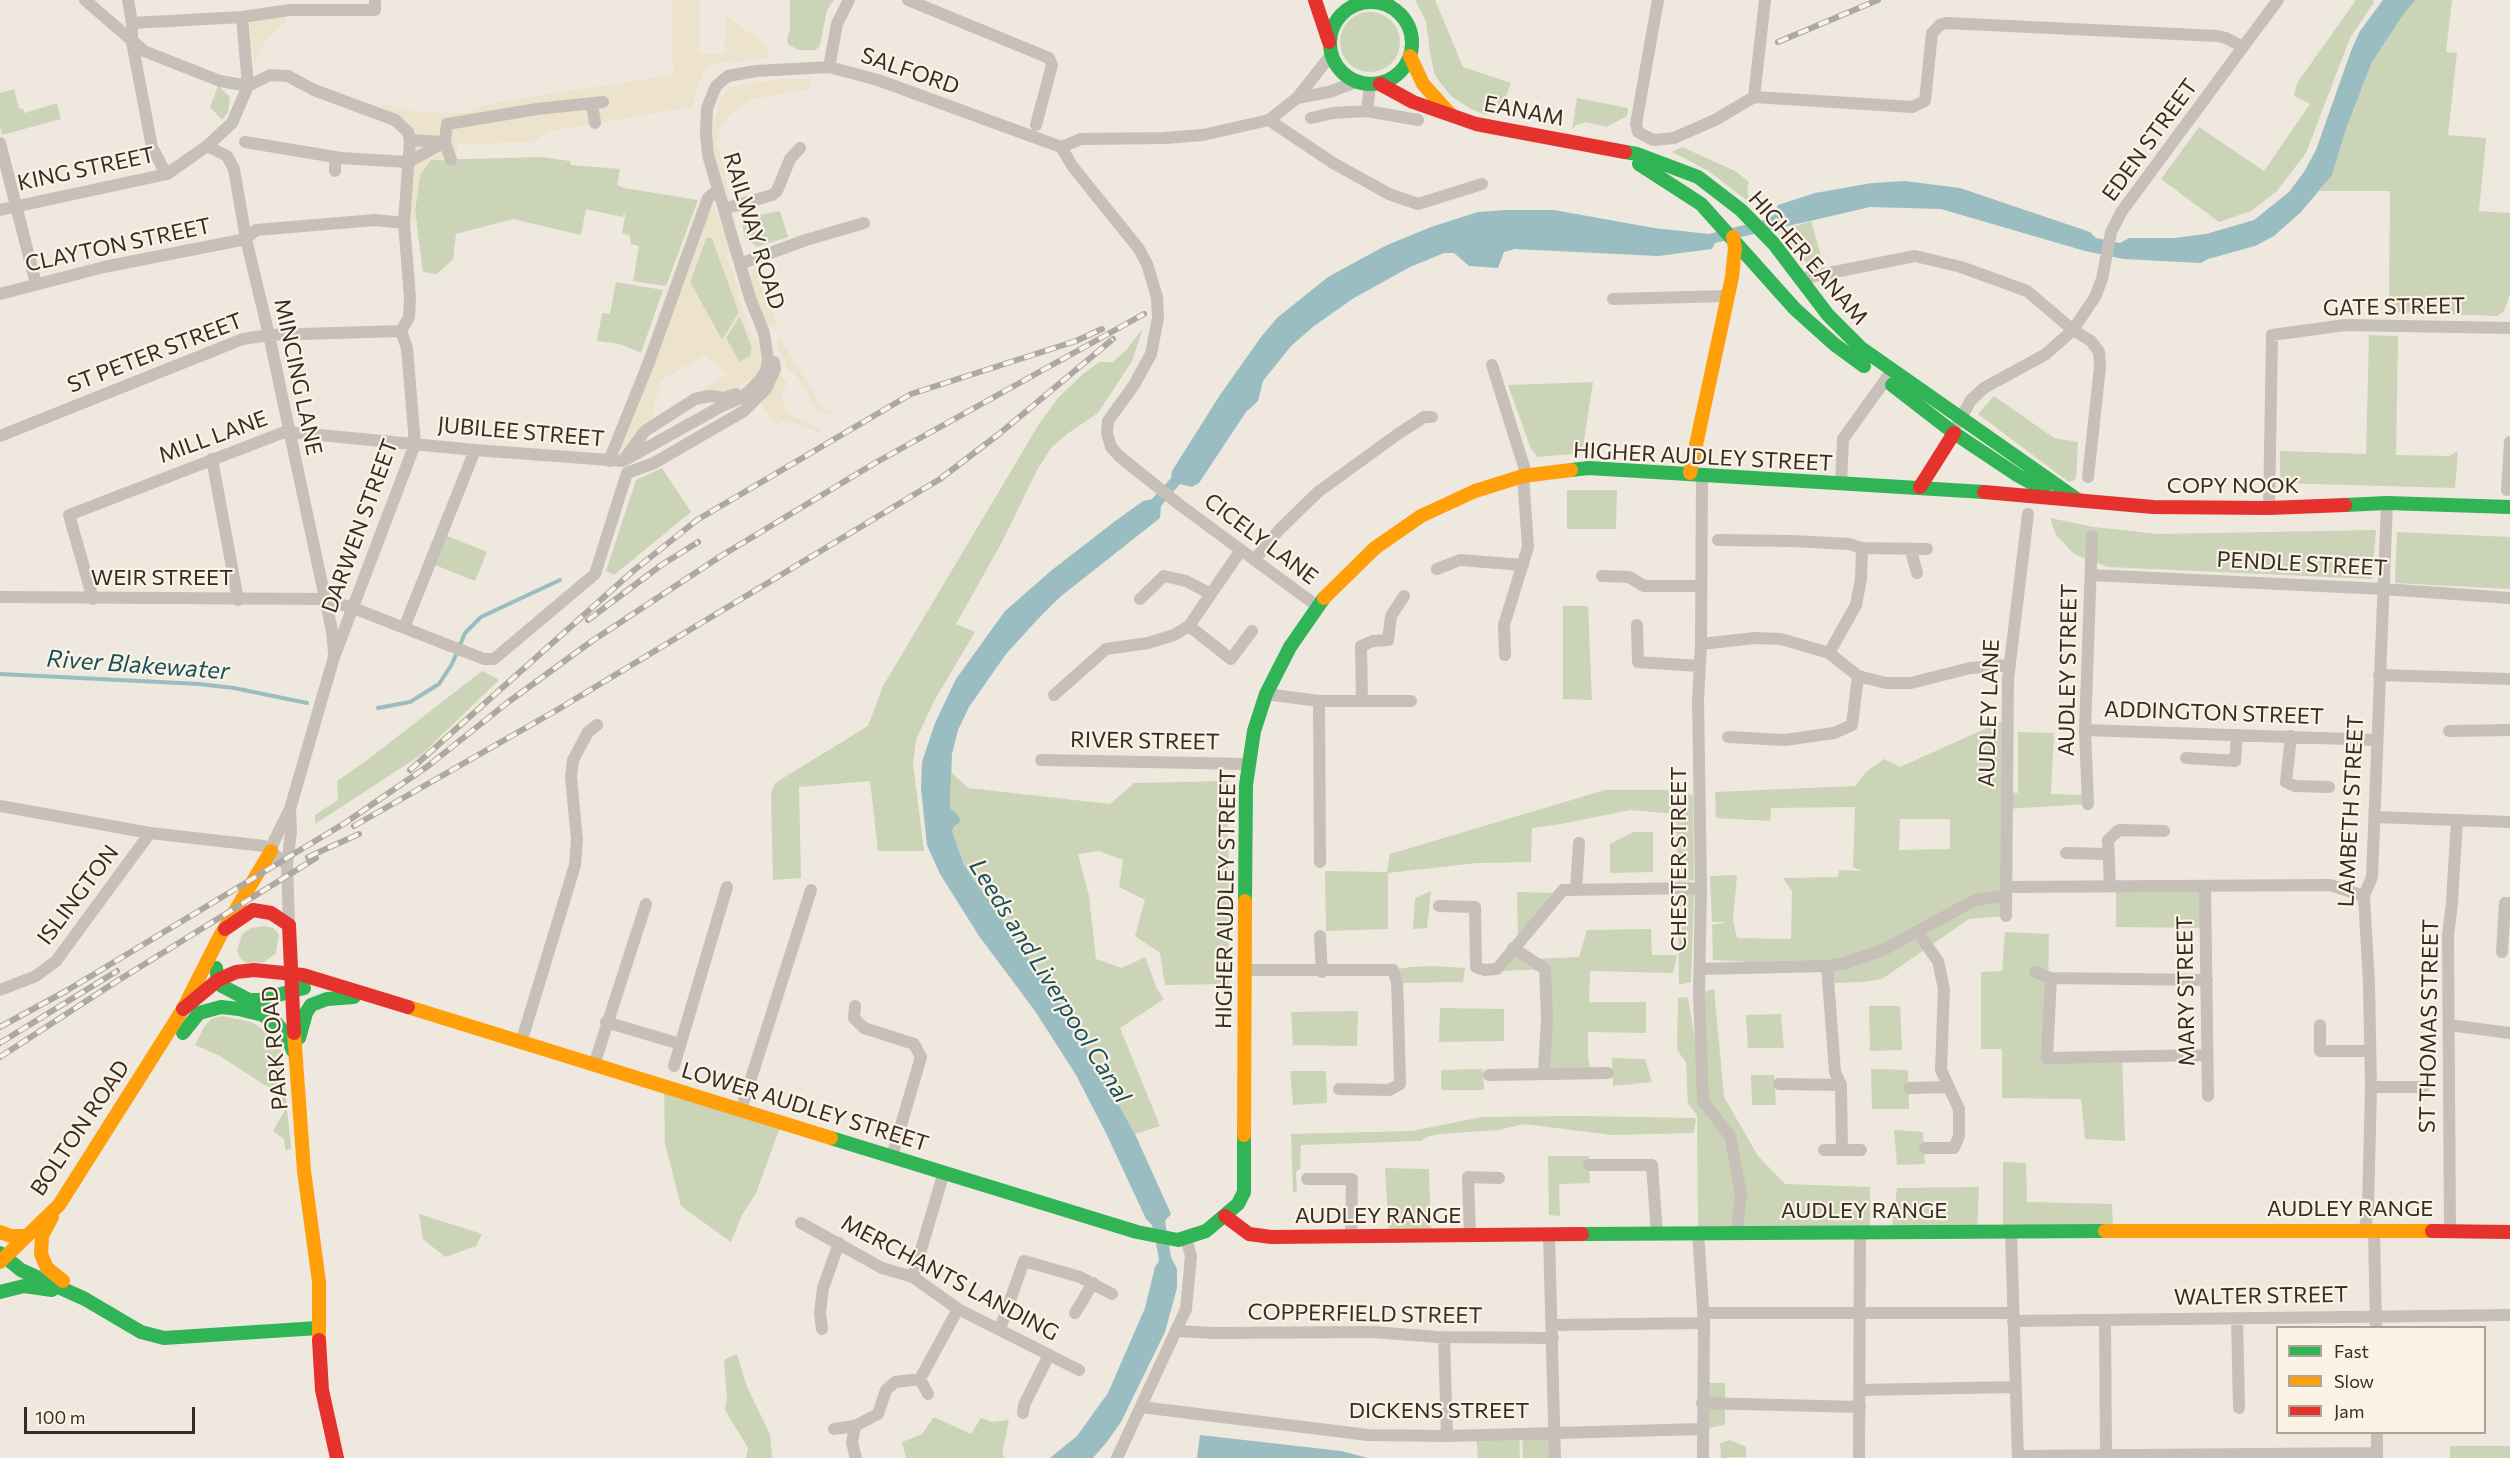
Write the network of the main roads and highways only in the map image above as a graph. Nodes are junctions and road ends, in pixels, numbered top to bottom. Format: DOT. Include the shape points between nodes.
graph roads {
  1 [pos="1315,0"];
  2 [pos="1366,1"];
  3 [pos="1388,2"];
  4 [pos="1330,49"];
  5 [pos="1410,56"];
  6 [pos="1369,83"];
  7 [pos="1451,115"];
  8 [pos="1590,146"];
  9 [pos="1612,150"];
  10 [pos="1737,242"];
  11 [pos="1753,262"];
  12 [pos="1788,262"];
  13 [pos="1732,277"];
  14 [pos="1889,375"];
  15 [pos="1954,433"];
  16 [pos="1696,474"];
  17 [pos="1920,487"];
  18 [pos="2063,500"];
  19 [pos="2079,501"];
  20 [pos="2510,507"];
  21 [pos="265,852"];
  22 [pos="290,931"];
  23 [pos="222,932"];
  24 [pos="290,973"];
  25 [pos="218,980"];
  26 [pos="337,987"];
  27 [pos="291,990"];
  28 [pos="370,997"];
  29 [pos="183,1009"];
  30 [pos="295,1056"];
  31 [pos="129,1095"];
  32 [pos="59,1204"];
  33 [pos="1226,1216"];
  34 [pos="0,1232"];
  35 [pos="2510,1232"];
  36 [pos="26,1236"];
  37 [pos="2,1257"];
  38 [pos="319,1282"];
  39 [pos="0,1292"];
  40 [pos="85,1299"];
  41 [pos="318,1328"];
  42 [pos="277,1329"];
  43 [pos="337,1458"];
  1 -- 4 [label="main road"];
  2 -- 3 [label="main road"];
  2 -- 4 [label="main road" via="1339,17 1332,29"];
  3 -- 5 [label="main road" via="1410,28"];
  4 -- 6 [label="main road" via="1345,76"];
  5 -- 6 [label="main road" via="1399,74"];
  5 -- 7 [label="main road, EANAM" via="1423,84"];
  6 -- 7 [label="main road, EANAM"];
  7 -- 8 [label="main road, EANAM" via="1476,124"];
  8 -- 9 [label="main road, HIGHER EANAM"];
  9 -- 10 [label="main road, HIGHER EANAM" via="1687,193"];
  9 -- 12 [label="main road, HIGHER EANAM" via="1655,159 1698,177 1741,210"];
  10 -- 11 [label="main road, HIGHER EANAM"];
  10 -- 13 [label="main road"];
  11 -- 12 [label="main road"];
  11 -- 13 [label="main road"];
  11 -- 14 [label="main road, HIGHER EANAM" via="1826,337"];
  12 -- 14 [label="main road, HIGHER EANAM" via="1828,315"];
  13 -- 16 [label="main road"];
  14 -- 15 [label="main road, HIGHER EANAM"];
  14 -- 19 [label="main road, HIGHER EANAM" via="1960,417"];
  15 -- 17 [label="main road"];
  15 -- 18 [label="main road, HIGHER EANAM"];
  16 -- 17 [label="main road, HIGHER AUDLEY STREET"];
  16 -- 33 [label="main road, HIGHER AUDLEY STREET" via="1589,468 1525,476 1474,491 1421,516 1357,563 1317,606 1286,654 1266,694 1248,764 1244,1192"];
  17 -- 18 [label="main road, HIGHER AUDLEY STREET"];
  18 -- 19 [label="main road, HIGHER AUDLEY STREET"];
  19 -- 20 [label="main road, COPY NOOK" via="2153,507 2387,503"];
  21 -- 23 [label="main road"];
  22 -- 23 [label="main road" via="271,913 258,910 240,917"];
  22 -- 24 [label="main road, PARK ROAD"];
  22 -- 26 [label="main road" via="309,966"];
  23 -- 25 [label="main road" via="215,956"];
  23 -- 29 [label="main road"];
  24 -- 25 [label="main road, LOWER AUDLEY STREET" via="245,970"];
  24 -- 26 [label="main road, LOWER AUDLEY STREET"];
  24 -- 27 [label="main road, PARK ROAD"];
  25 -- 27 [label="main road" via="229,992 249,1000"];
  25 -- 29 [label="main road"];
  26 -- 27 [label="main road"];
  26 -- 28 [label="main road, LOWER AUDLEY STREET"];
  27 -- 30 [label="main road, PARK ROAD"];
  28 -- 30 [label="main road, LOWER AUDLEY STREET" via="334,998 311,1005"];
  28 -- 33 [label="main road, LOWER AUDLEY STREET" via="1137,1232 1182,1239 1206,1231"];
  29 -- 31 [label="main road, BOLTON ROAD"];
  30 -- 31 [label="main road" via="287,1036 269,1018 221,1007 199,1013 142,1091"];
  30 -- 38 [label="main road, PARK ROAD" via="304,1171"];
  31 -- 32 [label="main road, BOLTON ROAD"];
  32 -- 36 [label="main road, BOLTON ROAD"];
  32 -- 40 [label="main road" via="42,1236 41,1254 47,1268"];
  33 -- 35 [label="main road, AUDLEY RANGE" via="1240,1229 1259,1237 1737,1232"];
  34 -- 36 [label="main road"];
  36 -- 37 [label="main road, BOLTON ROAD"];
  37 -- 40 [label="main road" via="21,1270"];
  38 -- 41 [label="main road, PARK ROAD"];
  38 -- 42 [label="main road" via="311,1306"];
  39 -- 40 [label="main road" via="15,1287 47,1288"];
  40 -- 42 [label="main road" via="141,1332 164,1338"];
  41 -- 42 [label="main road"];
  41 -- 43 [label="main road, PARK ROAD" via="322,1390"];
}
